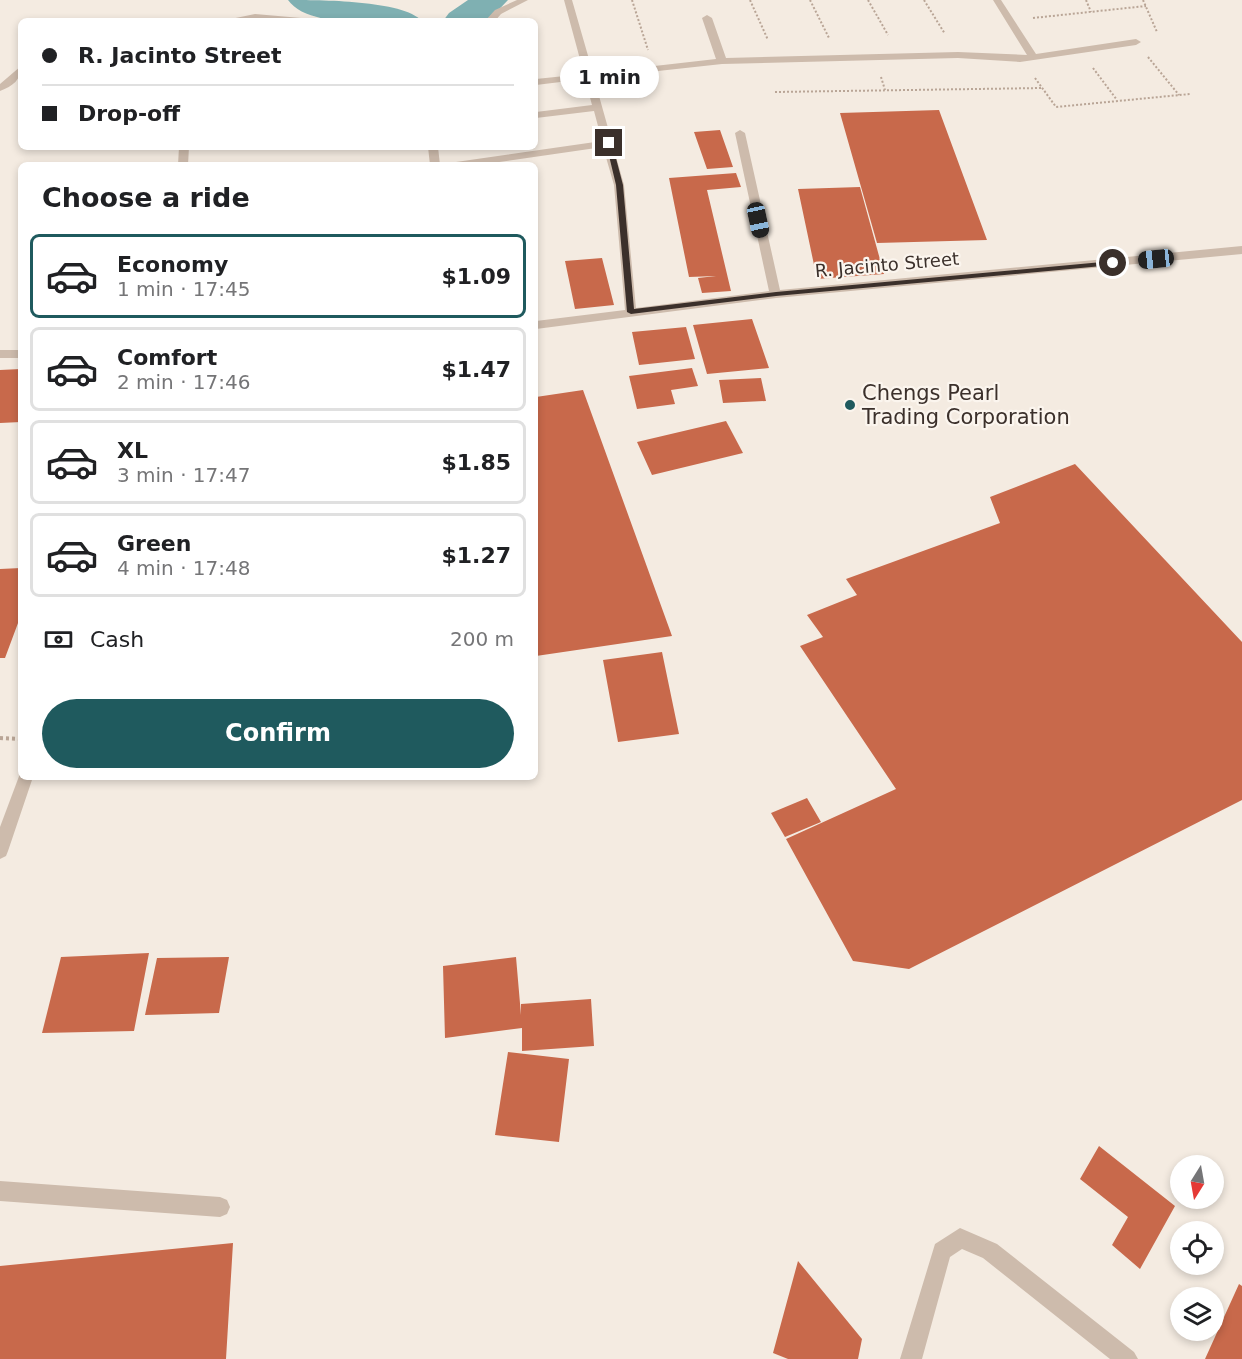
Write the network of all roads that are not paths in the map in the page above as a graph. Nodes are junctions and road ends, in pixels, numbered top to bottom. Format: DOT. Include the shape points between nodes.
graph roads {
  1 [pos="524,0"];
  2 [pos="568,0"];
  3 [pos="997,0"];
  4 [pos="248,18"];
  5 [pos="266,18"];
  6 [pos="493,18"];
  7 [pos="706,18"];
  8 [pos="1136,42"];
  9 [pos="1034,57"];
  10 [pos="722,61"];
  11 [pos="18,73"];
  12 [pos="590,76"];
  13 [pos="538,82"];
  14 [pos="0,88"];
  15 [pos="598,107"];
  16 [pos="538,115"];
  17 [pos="740,133"];
  18 [pos="609,143"];
  19 [pos="477,162"];
  20 [pos="1242,250"];
  21 [pos="776,294"];
  22 [pos="631,312"];
  23 [pos="538,325"];
  24 [pos="2,354"];
  25 [pos="18,354"];
  26 [pos="24,780"];
  27 [pos="0,851"];
  28 [pos="0,1191"];
  29 [pos="220,1207"];
  30 [pos="911,1359"];
  31 [pos="1128,1359"];
  1 -- 6 [label="street"];
  2 -- 12 [label="street"];
  3 -- 9 [label="street"];
  4 -- 5 [label="street"];
  7 -- 10 [label="street"];
  8 -- 9 [label="street"];
  9 -- 10 [label="street"];
  10 -- 12 [label="street"];
  11 -- 14 [label="street"];
  12 -- 13 [label="street"];
  12 -- 15 [label="street"];
  15 -- 16 [label="street"];
  15 -- 18 [label="street"];
  17 -- 21 [label="street"];
  18 -- 19 [label="street"];
  18 -- 22 [label="street" via="619,185"];
  20 -- 21 [label="street, R. Jacinto Street"];
  21 -- 22 [label="street, R. Jacinto Street"];
  22 -- 23 [label="street, R. Jacinto Street"];
  24 -- 25 [label="street"];
  26 -- 27 [label="street"];
  28 -- 29 [label="street"];
  30 -- 31 [label="street" via="942,1251 960,1238 990,1251"];
}
